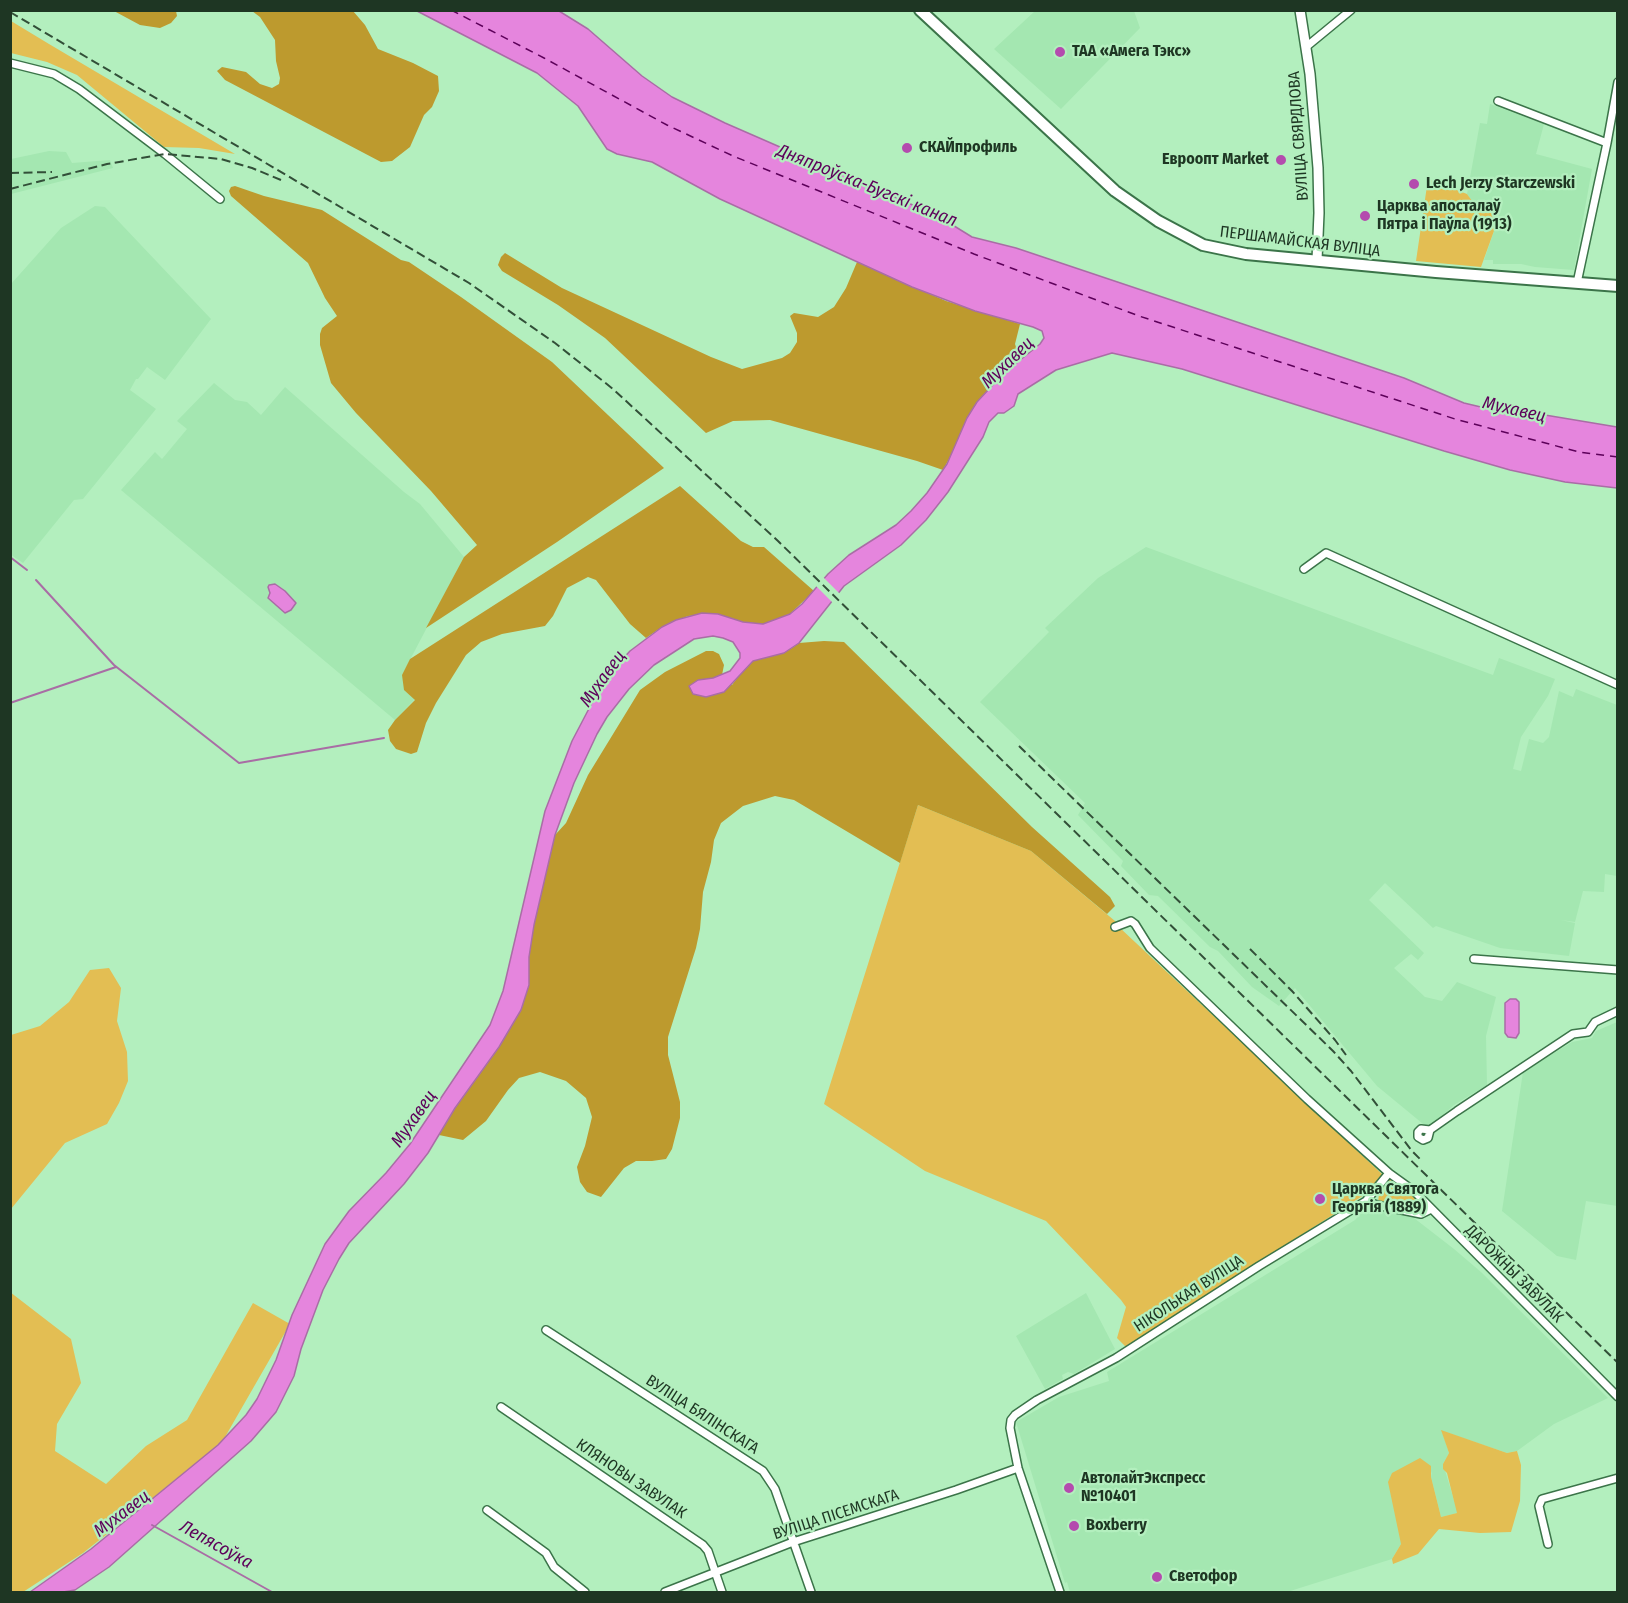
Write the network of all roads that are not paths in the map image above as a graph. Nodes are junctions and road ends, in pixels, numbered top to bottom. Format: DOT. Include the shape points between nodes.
graph roads {
  1 [pos="920,10"];
  2 [pos="1300,10"];
  3 [pos="1351,10"];
  4 [pos="1306,47"];
  5 [pos="10,63"];
  6 [pos="1617,82"];
  7 [pos="1498,101"];
  8 [pos="1607,142"];
  9 [pos="220,199"];
  10 [pos="1317,260"];
  11 [pos="1577,283"];
  12 [pos="1617,286"];
  13 [pos="1304,569"];
  14 [pos="1617,685"];
  15 [pos="1115,927"];
  16 [pos="1474,959"];
  17 [pos="1617,970"];
  18 [pos="1617,1011"];
  19 [pos="1430,1130"];
  20 [pos="1389,1173"];
  21 [pos="1366,1201"];
  22 [pos="1431,1209"];
  23 [pos="546,1330"];
  24 [pos="1617,1397"];
  25 [pos="501,1407"];
  26 [pos="1018,1468"];
  27 [pos="1617,1478"];
  28 [pos="487,1510"];
  29 [pos="793,1542"];
  30 [pos="1548,1544"];
  31 [pos="715,1572"];
  32 [pos="585,1593"];
  33 [pos="665,1593"];
  34 [pos="722,1593"];
  35 [pos="811,1593"];
  36 [pos="1060,1593"];
  1 -- 10 [label="main road, ПЕРШАМАЙСКАЯ ВУЛІЦА" via="1115,191 1158,221 1215,249"];
  2 -- 4 [label="main road, ВУЛІЦА СВЯРДЛОВА"];
  3 -- 4 [label="street"];
  4 -- 10 [label="main road, ВУЛІЦА СВЯРДЛОВА" via="1318,168"];
  5 -- 9 [label="street" via="54,74 79,89"];
  6 -- 8 [label="street"];
  7 -- 8 [label="street"];
  8 -- 11 [label="street"];
  10 -- 11 [label="main road, ПЕРШАМАЙСКАЯ ВУЛІЦА"];
  11 -- 12 [label="main road, ПЕРШАМАЙСКАЯ ВУЛІЦА"];
  13 -- 14 [label="street" via="1326,553"];
  15 -- 20 [label="street, ДАРОЖНЫ ЗАВУЛАК" via="1131,921 1135,924 1150,948"];
  16 -- 17 [label="street"];
  18 -- 19 [label="street" via="1595,1022 1588,1032 1574,1034"];
  20 -- 21 [label="street, НІКОЛЬКАЯ ВУЛІЦА"];
  20 -- 22 [label="street, ДАРОЖНЫ ЗАВУЛАК"];
  21 -- 22 [label="street" via="1421,1214"];
  21 -- 26 [label="street, НІКОЛЬКАЯ ВУЛІЦА" via="1116,1358 1023,1408 1011,1420 1010,1428"];
  22 -- 24 [label="street, ДАРОЖНЫ ЗАВУЛАК"];
  23 -- 29 [label="street, ВУЛІЦА БЯЛІНСКАГА" via="763,1471 776,1489"];
  25 -- 31 [label="street, КЛЯНОВЫ ЗАВУЛАК" via="703,1545"];
  26 -- 29 [label="street, ВУЛІЦА ПІСЕМСКАГА"];
  26 -- 36 [label="street, НІКОЛЬКАЯ ВУЛІЦА"];
  27 -- 30 [label="street" via="1542,1499 1539,1506"];
  28 -- 32 [label="street" via="546,1553 554,1567"];
  29 -- 31 [label="street, ВУЛІЦА ПІСЕМСКАГА"];
  29 -- 35 [label="street, ВУЛІЦА БЯЛІНСКАГА"];
  31 -- 33 [label="street, ВУЛІЦА ПІСЕМСКАГА"];
  31 -- 34 [label="street, КЛЯНОВЫ ЗАВУЛАК"];
}
